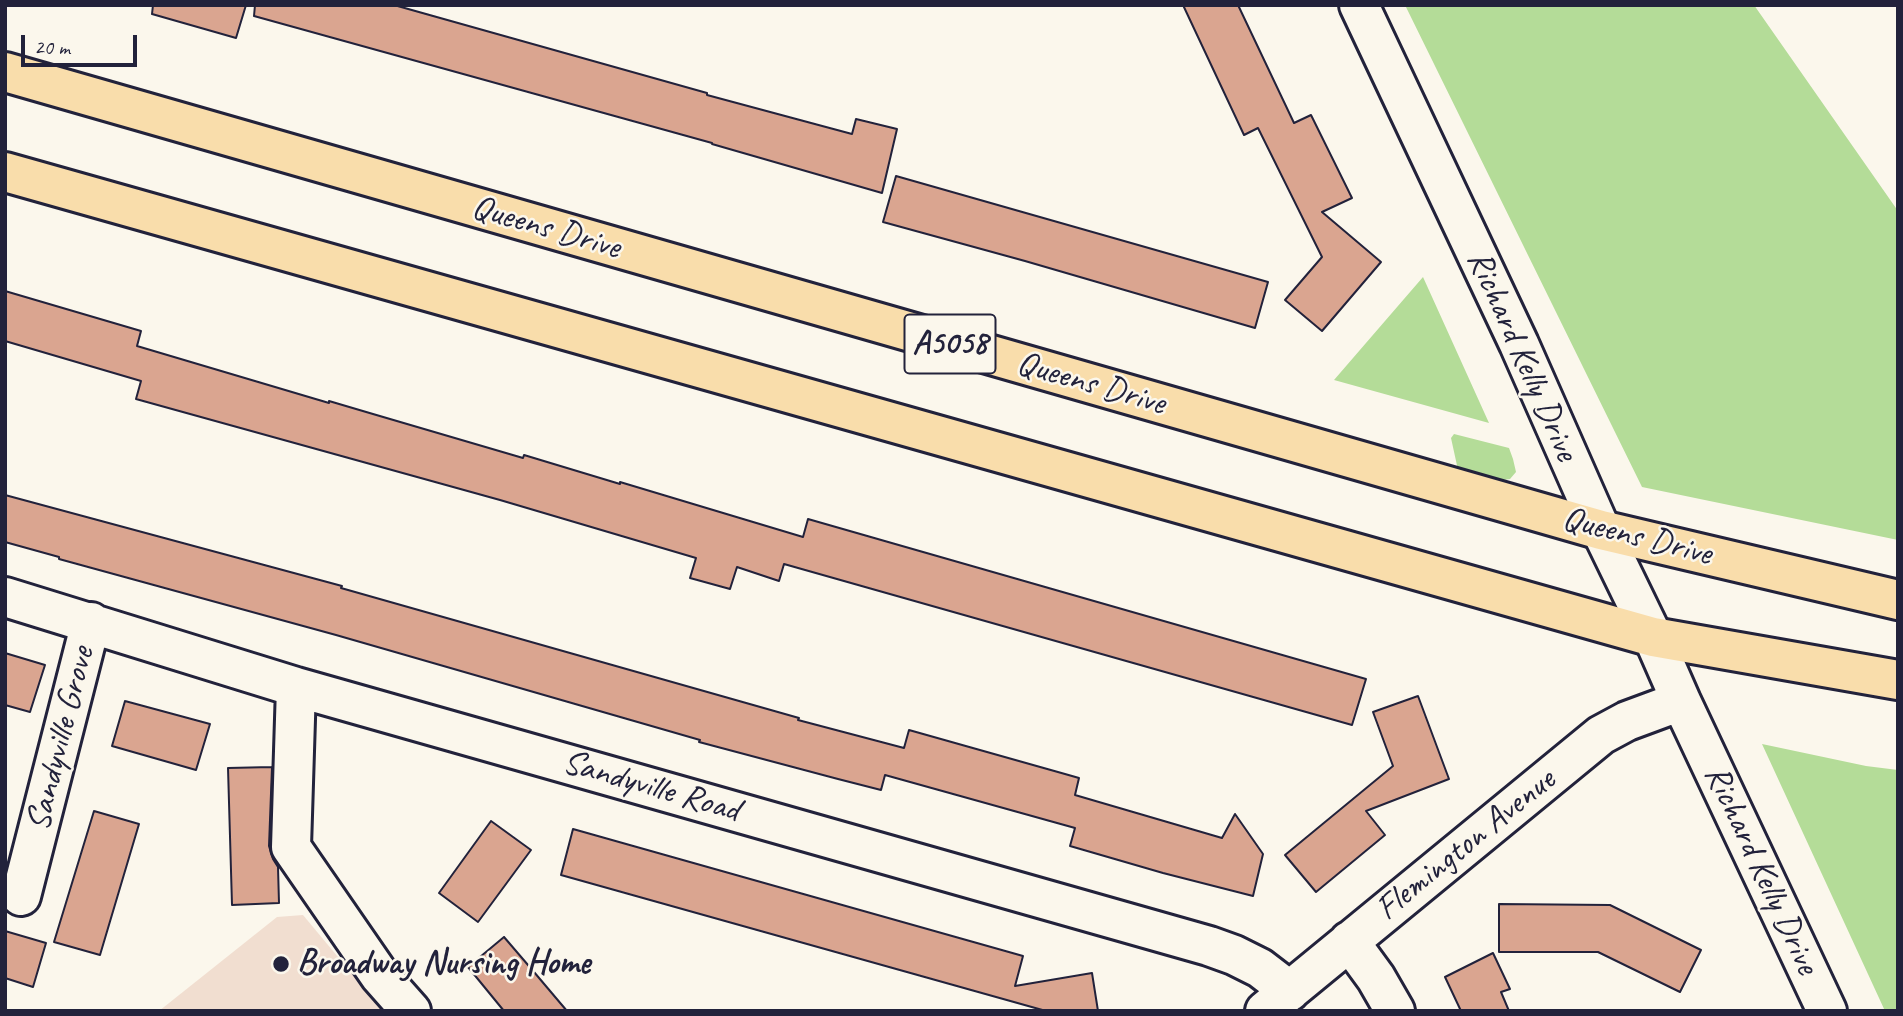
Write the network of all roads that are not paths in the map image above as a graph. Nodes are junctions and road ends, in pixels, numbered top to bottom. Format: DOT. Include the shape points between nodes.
graph roads {
  1 [pos="1359,5"];
  2 [pos="5,72"];
  3 [pos="5,172"];
  4 [pos="1601,530"];
  5 [pos="5,597"];
  6 [pos="1898,600"];
  7 [pos="91,622"];
  8 [pos="1653,637"];
  9 [pos="1898,680"];
  10 [pos="296,687"];
  11 [pos="1681,701"];
  12 [pos="21,896"];
  13 [pos="1349,941"];
  14 [pos="1277,1001"];
  15 [pos="411,1011"];
  16 [pos="1395,1011"];
  17 [pos="1827,1011"];
  1 -- 4 [label="street, Richard Kelly Drive" via="1520,344"];
  2 -- 4 [label="highway, Queens Drive / A5058"];
  3 -- 8 [label="highway, A5058"];
  4 -- 6 [label="highway, Queens Drive / A5058"];
  4 -- 8 [label="street, Richard Kelly Drive"];
  5 -- 7 [label="street, Sandyville Road"];
  7 -- 10 [label="street, Sandyville Road"];
  7 -- 12 [label="street, Sandyville Grove"];
  8 -- 9 [label="highway, A5058"];
  8 -- 11 [label="street, Richard Kelly Drive"];
  10 -- 14 [label="street, Sandyville Road" via="1209,946 1261,968"];
  10 -- 15 [label="street" via="291,847 380,976"];
  11 -- 13 [label="street, Flemington Avenue" via="1601,735"];
  11 -- 17 [label="street, Richard Kelly Drive"];
  13 -- 14 [label="street, Flemington Avenue"];
  13 -- 16 [label="street"];
}
